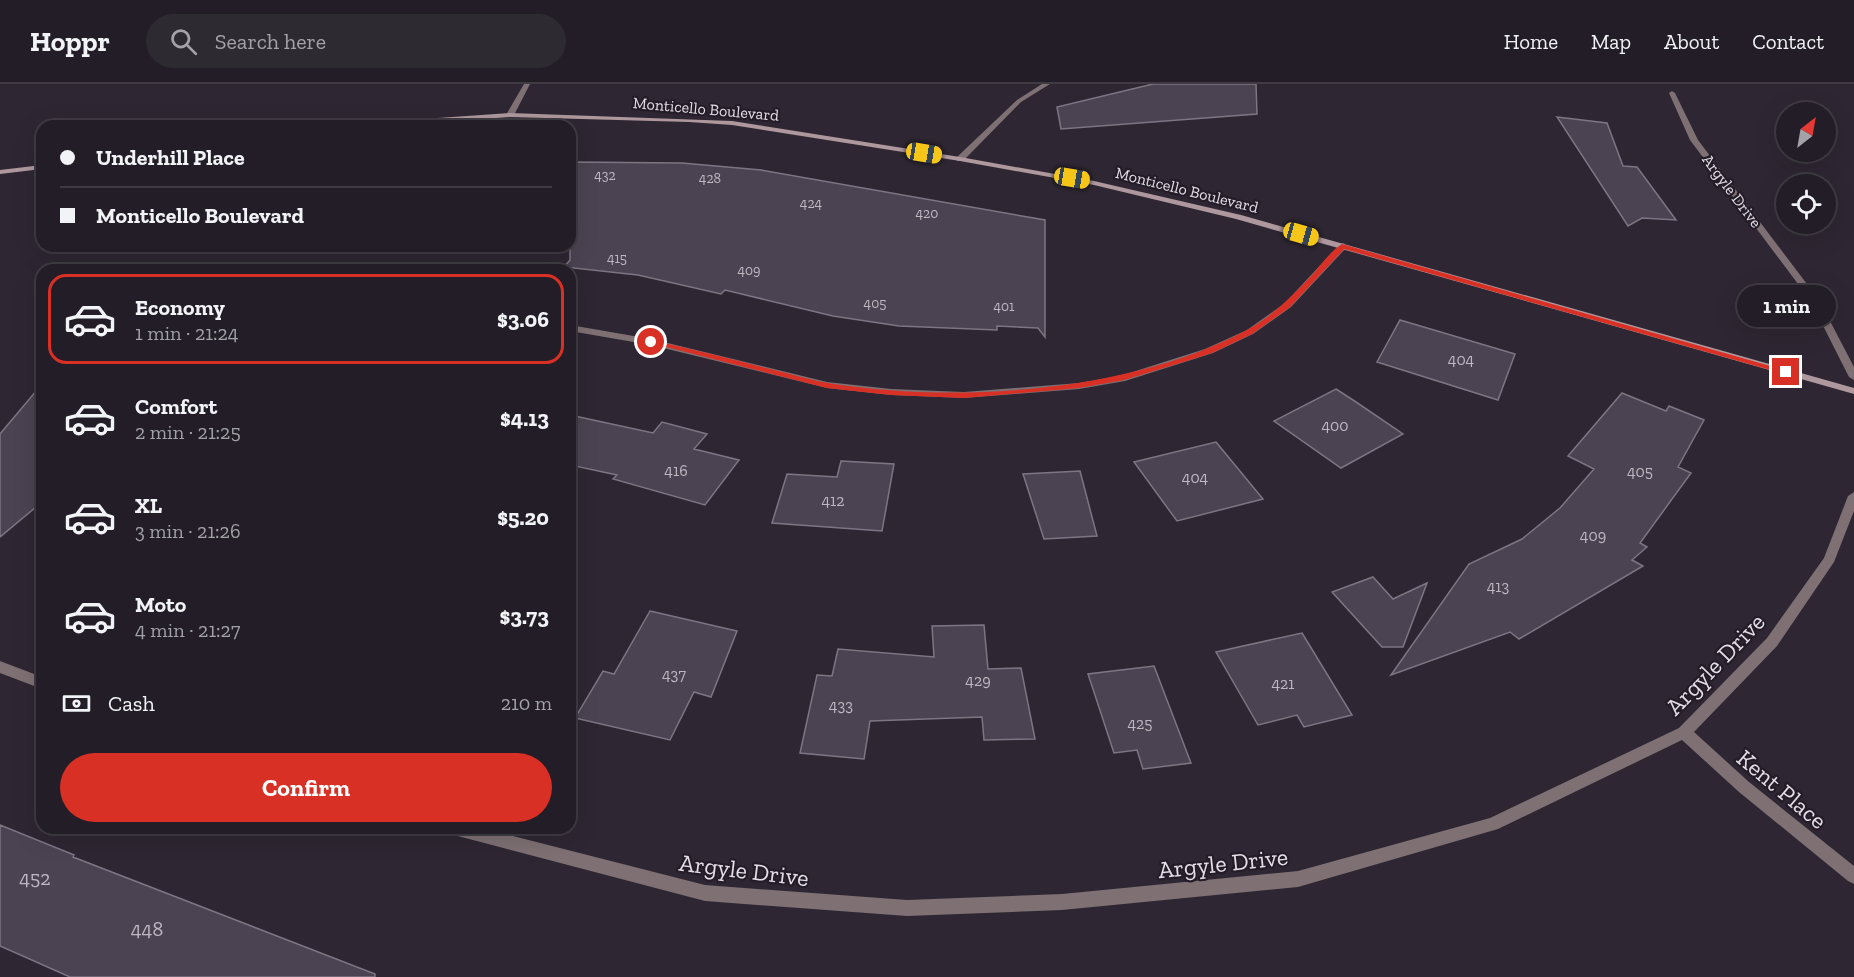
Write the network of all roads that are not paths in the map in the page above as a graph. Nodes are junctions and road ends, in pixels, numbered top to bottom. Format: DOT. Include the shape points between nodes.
graph roads {
  1 [pos="527,84"];
  2 [pos="1047,84"];
  3 [pos="1672,93"];
  4 [pos="510,115"];
  5 [pos="438,120"];
  6 [pos="960,159"];
  7 [pos="36,168"];
  8 [pos="0,172"];
  9 [pos="1342,246"];
  10 [pos="576,329"];
  11 [pos="1854,377"];
  12 [pos="1854,391"];
  13 [pos="1854,496"];
  14 [pos="0,667"];
  15 [pos="36,681"];
  16 [pos="1684,732"];
  17 [pos="477,834"];
  18 [pos="1854,876"];
  1 -- 4 [label="street"];
  2 -- 6 [label="street" via="1019,101"];
  3 -- 11 [label="street, Argyle Drive" via="1694,140 1814,300"];
  4 -- 5 [label="street, Monticello Boulevard"];
  4 -- 6 [label="street, Monticello Boulevard" via="732,123"];
  6 -- 9 [label="street, Monticello Boulevard" via="1094,183"];
  7 -- 8 [label="street"];
  9 -- 10 [label="street" via="1287,305 1250,332 1209,351 1121,379 1079,386 964,395 827,385 651,342"];
  9 -- 12 [label="street, Monticello Boulevard"];
  13 -- 16 [label="street, Argyle Drive" via="1830,559 1772,642"];
  14 -- 15 [label="street"];
  16 -- 17 [label="street, Argyle Drive" via="1493,824 1298,879 1062,902 907,908 705,893"];
  16 -- 18 [label="street, Kent Place" via="1744,788"];
}
